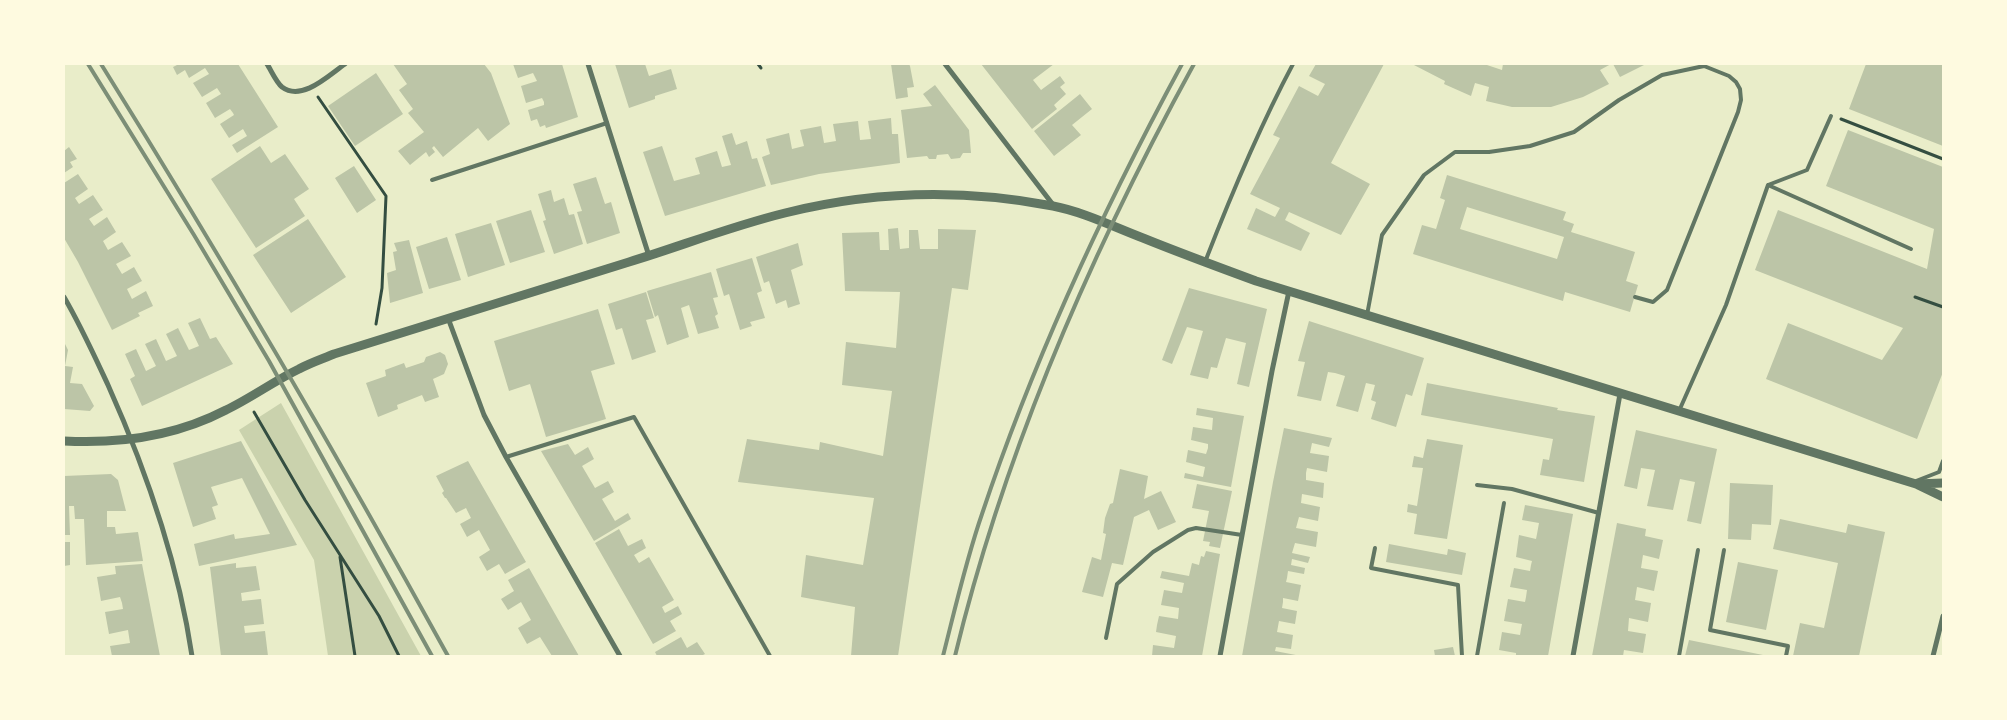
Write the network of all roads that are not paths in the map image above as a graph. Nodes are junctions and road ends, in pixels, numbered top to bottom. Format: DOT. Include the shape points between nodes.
graph roads {
  1 [pos="267,64"];
  2 [pos="345,64"];
  3 [pos="588,64"];
  4 [pos="945,64"];
  5 [pos="1293,64"];
  6 [pos="1831,116"];
  7 [pos="607,123"];
  8 [pos="432,180"];
  9 [pos="1768,185"];
  10 [pos="1055,206"];
  11 [pos="1911,249"];
  12 [pos="649,256"];
  13 [pos="1205,262"];
  14 [pos="1289,291"];
  15 [pos="64,297"];
  16 [pos="1635,297"];
  17 [pos="1367,315"];
  18 [pos="448,318"];
  19 [pos="1620,394"];
  20 [pos="1679,411"];
  21 [pos="132,439"];
  22 [pos="64,441"];
  23 [pos="506,457"];
  24 [pos="1943,462"];
  25 [pos="1914,483"];
  26 [pos="1943,483"];
  27 [pos="1477,486"];
  28 [pos="1943,497"];
  29 [pos="1504,503"];
  30 [pos="1598,513"];
  31 [pos="1242,535"];
  32 [pos="1375,548"];
  33 [pos="1698,550"];
  34 [pos="1724,550"];
  35 [pos="1943,616"];
  36 [pos="1106,638"];
  37 [pos="192,656"];
  38 [pos="620,656"];
  39 [pos="770,656"];
  40 [pos="1220,656"];
  41 [pos="1462,656"];
  42 [pos="1477,656"];
  43 [pos="1573,656"];
  44 [pos="1679,656"];
  45 [pos="1786,656"];
  46 [pos="1933,656"];
  1 -- 2 [label="street" via="281,87 295,92 310,87"];
  3 -- 7 [label="street"];
  4 -- 10 [label="street"];
  5 -- 13 [label="lane" via="1268,111"];
  6 -- 9 [label="lane" via="1806,170"];
  7 -- 8 [label="lane"];
  7 -- 12 [label="street"];
  9 -- 11 [label="lane"];
  9 -- 20 [label="lane" via="1726,305"];
  10 -- 12 [label="street" via="959,195 878,197 786,213"];
  10 -- 13 [label="street"];
  12 -- 18 [label="street"];
  13 -- 14 [label="street"];
  14 -- 17 [label="street"];
  14 -- 31 [label="street"];
  15 -- 21 [label="street"];
  16 -- 17 [label="lane" via="1653,302 1667,290 1738,112 1741,100 1736,82 1704,66 1662,74 1574,132 1530,146 1489,152 1455,152 1424,175 1382,235"];
  17 -- 19 [label="street"];
  18 -- 21 [label="street" via="309,364 200,422"];
  18 -- 23 [label="street" via="484,415"];
  19 -- 20 [label="street"];
  19 -- 30 [label="street"];
  20 -- 25 [label="street"];
  21 -- 22 [label="street"];
  21 -- 37 [label="street" via="172,557"];
  23 -- 38 [label="street"];
  23 -- 39 [label="lane" via="634,417"];
  24 -- 25 [label="lane" via="1939,472"];
  25 -- 26 [label="street"];
  25 -- 28 [label="street"];
  27 -- 30 [label="lane" via="1512,489"];
  29 -- 42 [label="lane"];
  30 -- 43 [label="street"];
  31 -- 36 [label="lane" via="1196,528 1153,552 1117,584"];
  31 -- 40 [label="street"];
  32 -- 41 [label="lane" via="1371,568 1458,585"];
  33 -- 44 [label="lane"];
  34 -- 45 [label="lane" via="1710,630 1788,646"];
  35 -- 46 [label="street"];
}
